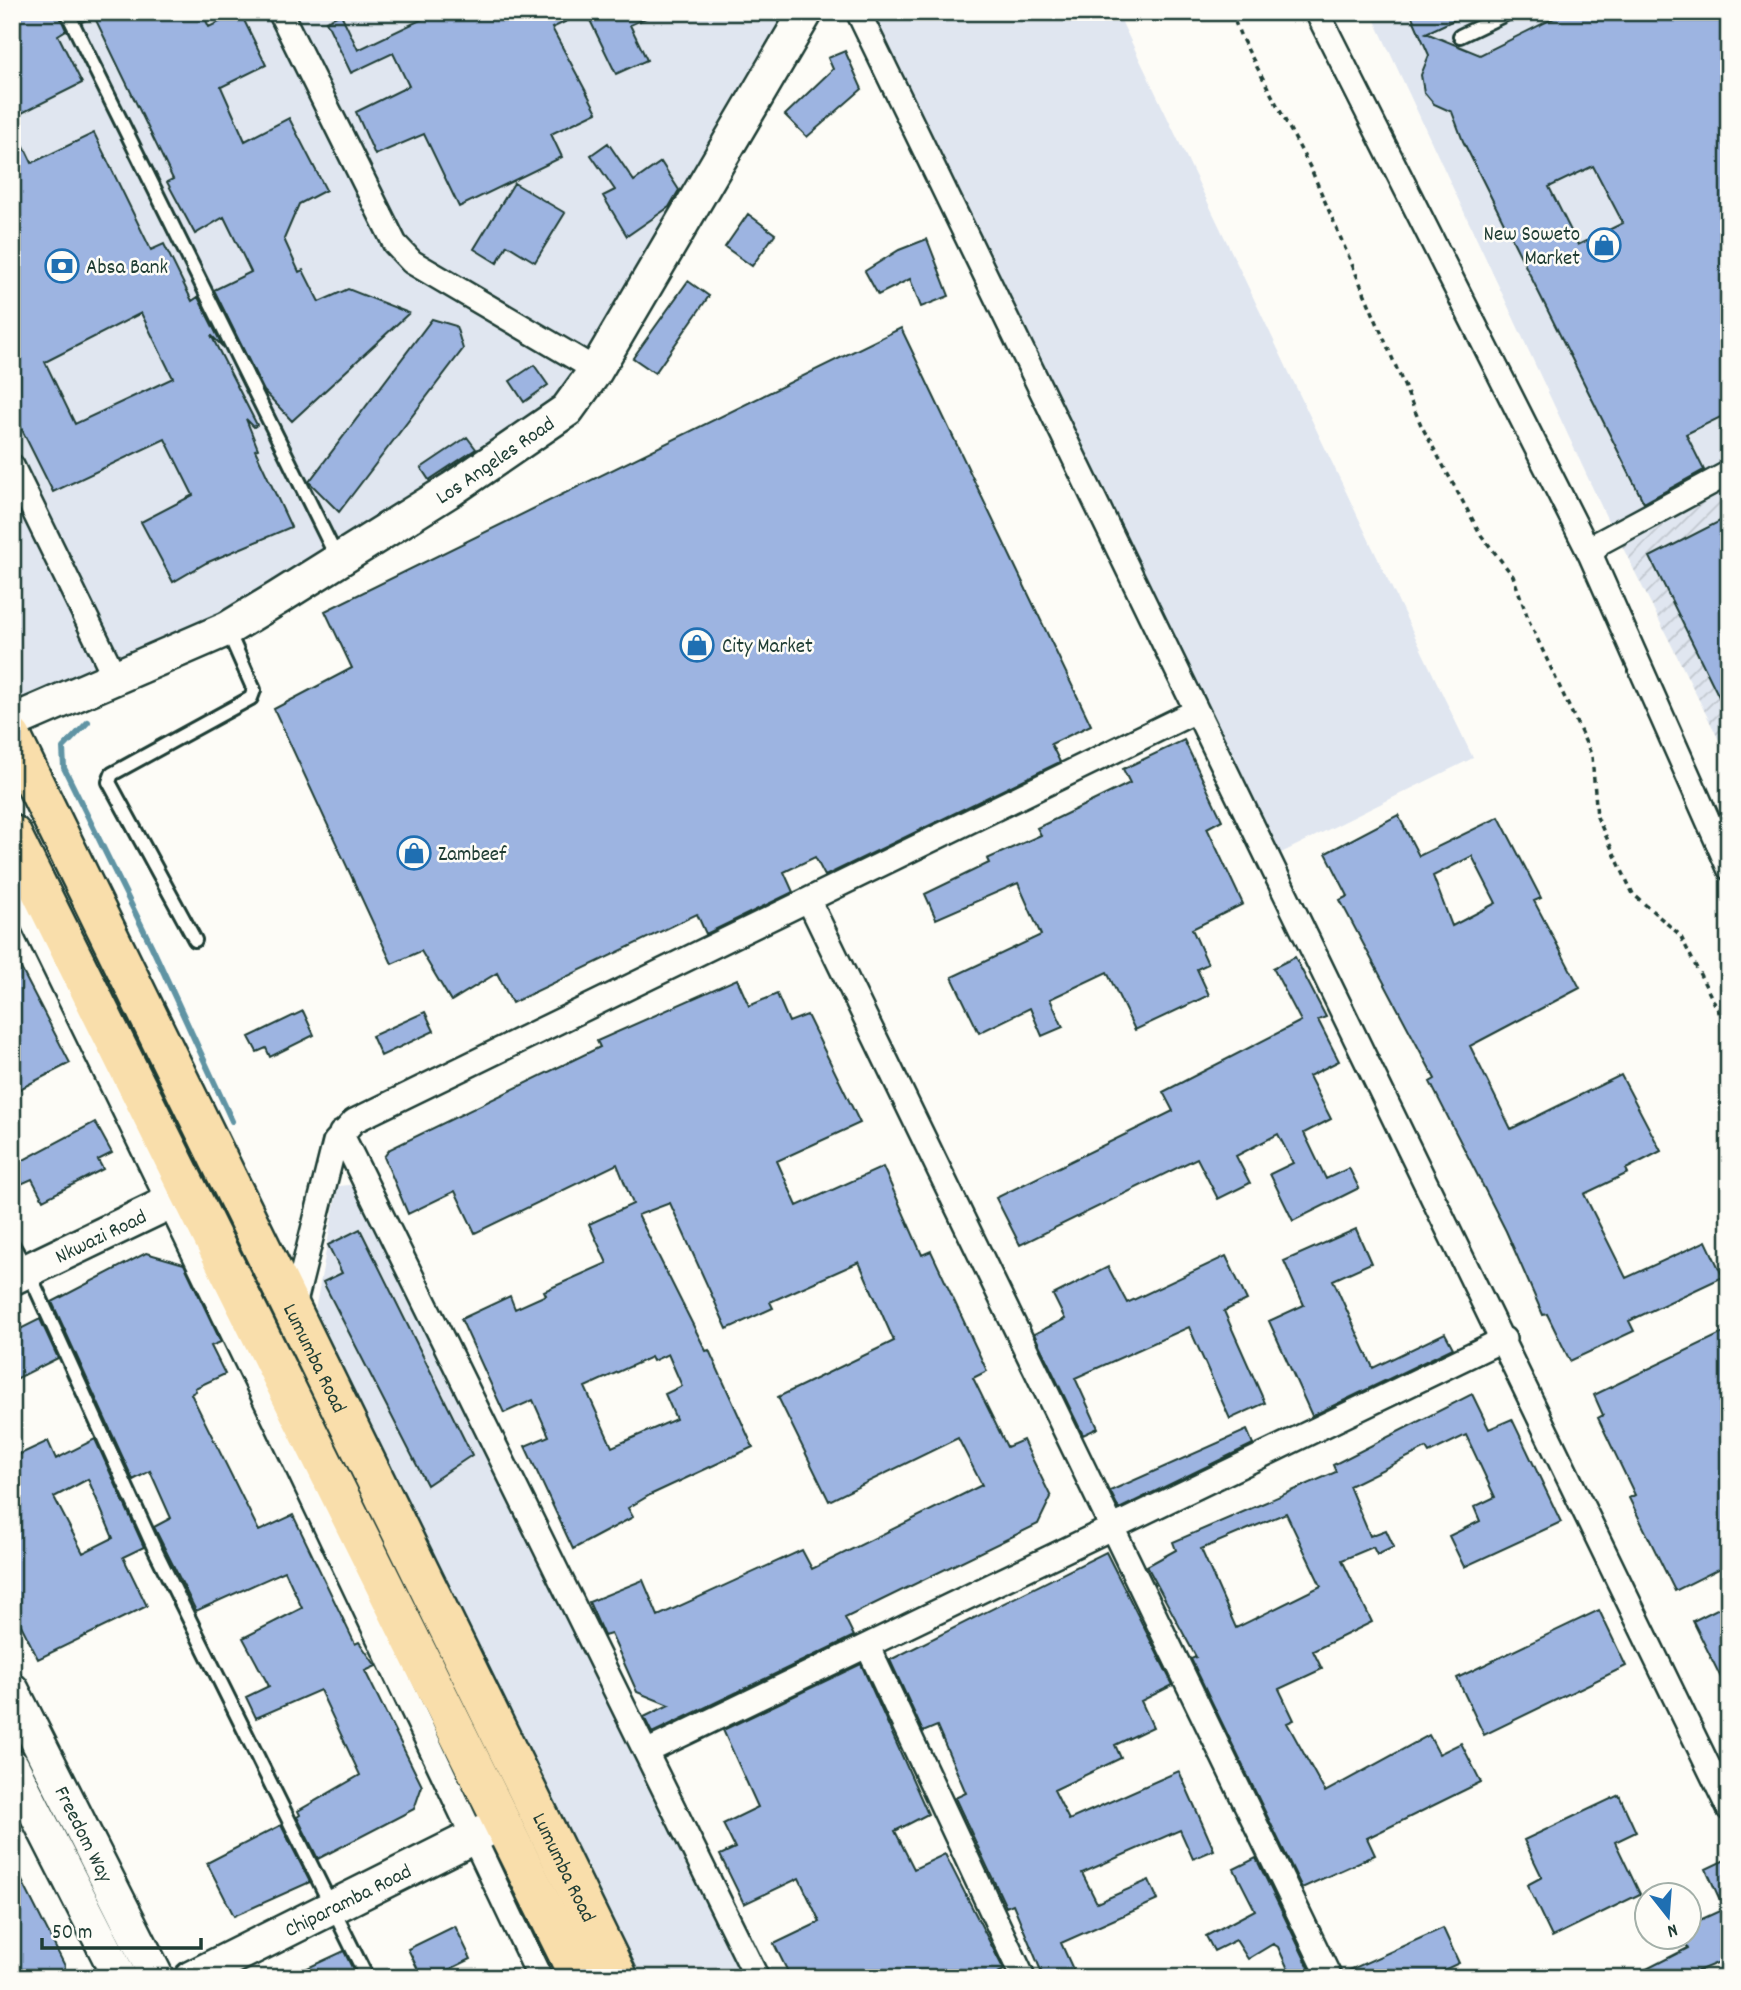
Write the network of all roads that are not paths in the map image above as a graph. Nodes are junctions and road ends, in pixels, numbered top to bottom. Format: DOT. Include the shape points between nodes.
graph roads {
  1 [pos="67,12"];
  2 [pos="280,12"];
  3 [pos="806,12"];
  4 [pos="858,12"];
  5 [pos="1317,12"];
  6 [pos="1510,12"];
  7 [pos="1460,36"];
  8 [pos="596,370"];
  9 [pos="12,466"];
  10 [pos="1729,473"];
  11 [pos="1591,556"];
  12 [pos="338,561"];
  13 [pos="227,629"];
  14 [pos="115,677"];
  15 [pos="1196,711"];
  16 [pos="12,722"];
  17 [pos="12,737"];
  18 [pos="12,834"];
  19 [pos="1729,868"];
  20 [pos="12,880"];
  21 [pos="809,901"];
  22 [pos="195,940"];
  23 [pos="341,1133"];
  24 [pos="179,1198"];
  25 [pos="17,1264"];
  26 [pos="292,1314"];
  27 [pos="1504,1339"];
  28 [pos="1112,1530"];
  29 [pos="868,1647"];
  30 [pos="12,1690"];
  31 [pos="646,1752"];
  32 [pos="12,1766"];
  33 [pos="1729,1809"];
  34 [pos="488,1830"];
  35 [pos="333,1907"];
  36 [pos="120,1978"];
  37 [pos="157,1978"];
  38 [pos="191,1978"];
  39 [pos="367,1978"];
  40 [pos="540,1978"];
  41 [pos="579,1978"];
  42 [pos="619,1978"];
  43 [pos="757,1978"];
  44 [pos="1023,1978"];
  45 [pos="1330,1978"];
  1 -- 12 [label="lane"];
  2 -- 8 [label="street" via="395,244 412,262"];
  3 -- 8 [label="main road, Los Angeles Road"];
  4 -- 15 [label="street"];
  5 -- 11 [label="street"];
  6 -- 7 [label="lane"];
  8 -- 12 [label="main road, Los Angeles Road" via="567,410"];
  9 -- 14 [label="street"];
  10 -- 11 [label="street" via="1599,543"];
  11 -- 19 [label="street"];
  12 -- 13 [label="main road, Los Angeles Road"];
  13 -- 14 [label="main road, Los Angeles Road"];
  13 -- 22 [label="lane" via="254,690 251,698 112,774 110,782"];
  14 -- 16 [label="main road, Los Angeles Road"];
  15 -- 21 [label="street"];
  15 -- 27 [label="street"];
  17 -- 26 [label="main road, Lumumba Road"];
  18 -- 24 [label="main road, Lumumba Road"];
  20 -- 24 [label="street"];
  21 -- 23 [label="street" via="354,1121"];
  21 -- 28 [label="street"];
  23 -- 26 [label="street"];
  23 -- 31 [label="street"];
  24 -- 25 [label="main road, Nkwazi Road"];
  24 -- 34 [label="main road, Lumumba Road"];
  25 -- 35 [label="lane"];
  26 -- 42 [label="main road, Lumumba Road"];
  27 -- 28 [label="street"];
  27 -- 33 [label="street"];
  28 -- 29 [label="street"];
  28 -- 45 [label="street"];
  29 -- 31 [label="street"];
  29 -- 44 [label="street"];
  30 -- 37 [label="main road, Freedom Way"];
  31 -- 43 [label="street"];
  32 -- 36 [label="main road, Freedom Way"];
  34 -- 35 [label="main road, Chiparamba Road"];
  34 -- 40 [label="street"];
  34 -- 41 [label="main road, Lumumba Road"];
  35 -- 38 [label="main road, Chiparamba Road"];
  35 -- 39 [label="lane"];
}
